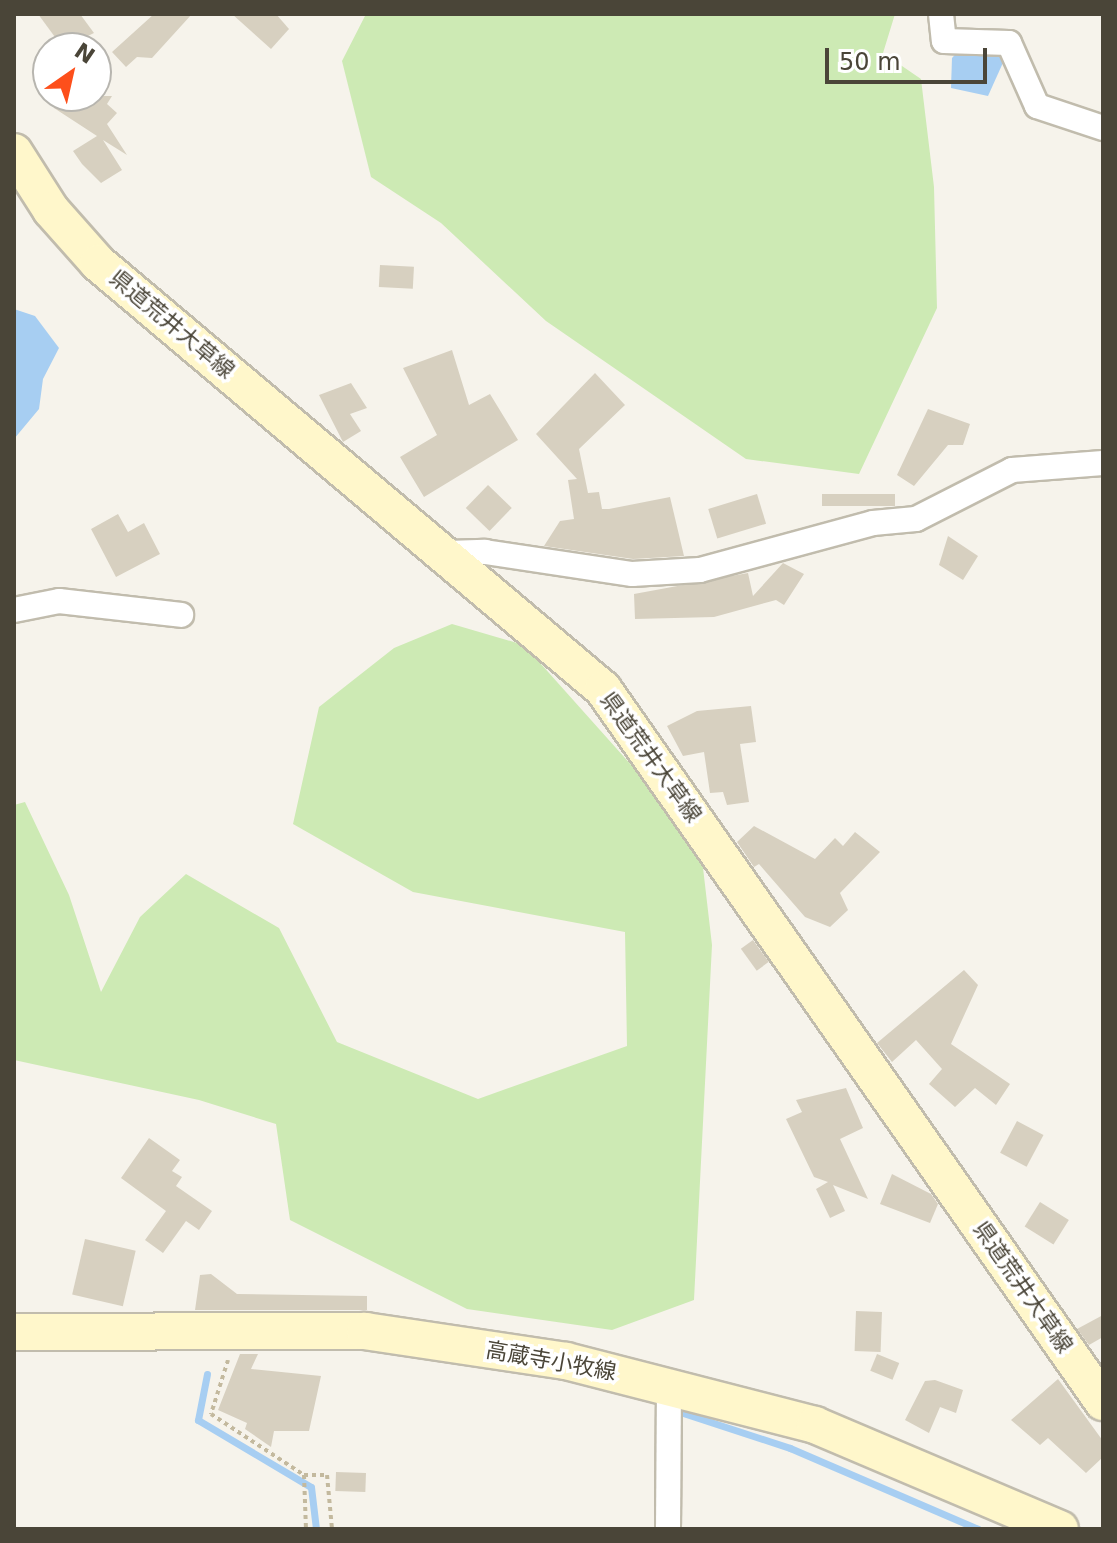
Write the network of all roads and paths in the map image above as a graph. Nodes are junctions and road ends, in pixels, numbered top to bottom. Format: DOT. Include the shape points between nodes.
graph roads {
  1 [pos="941,14"];
  2 [pos="1103,128"];
  3 [pos="14,152"];
  4 [pos="1103,463"];
  5 [pos="448,553"];
  6 [pos="14,610"];
  7 [pos="181,615"];
  8 [pos="14,1332"];
  9 [pos="232,1350"];
  10 [pos="669,1383"];
  11 [pos="1103,1402"];
  12 [pos="304,1475"];
  13 [pos="306,1529"];
  14 [pos="332,1529"];
  15 [pos="668,1529"];
  16 [pos="1060,1529"];
  1 -- 2 [label="street" via="944,41 1009,43 1037,106"];
  3 -- 5 [label="main road, 県道荒井大草線" via="51,210 98,263"];
  4 -- 5 [label="street" via="1012,470 916,519 873,523 700,570 632,574 485,552"];
  5 -- 11 [label="main road, 県道荒井大草線" via="603,689"];
  6 -- 7 [label="street" via="59,601"];
  8 -- 10 [label="main road, 高蔵寺小牧線" via="365,1331"];
  9 -- 12 [label="path" via="211,1414"];
  10 -- 15 [label="street"];
  10 -- 16 [label="main road, 高蔵寺小牧線" via="815,1425"];
  12 -- 13 [label="path"];
  12 -- 14 [label="path" via="327,1475"];
}
